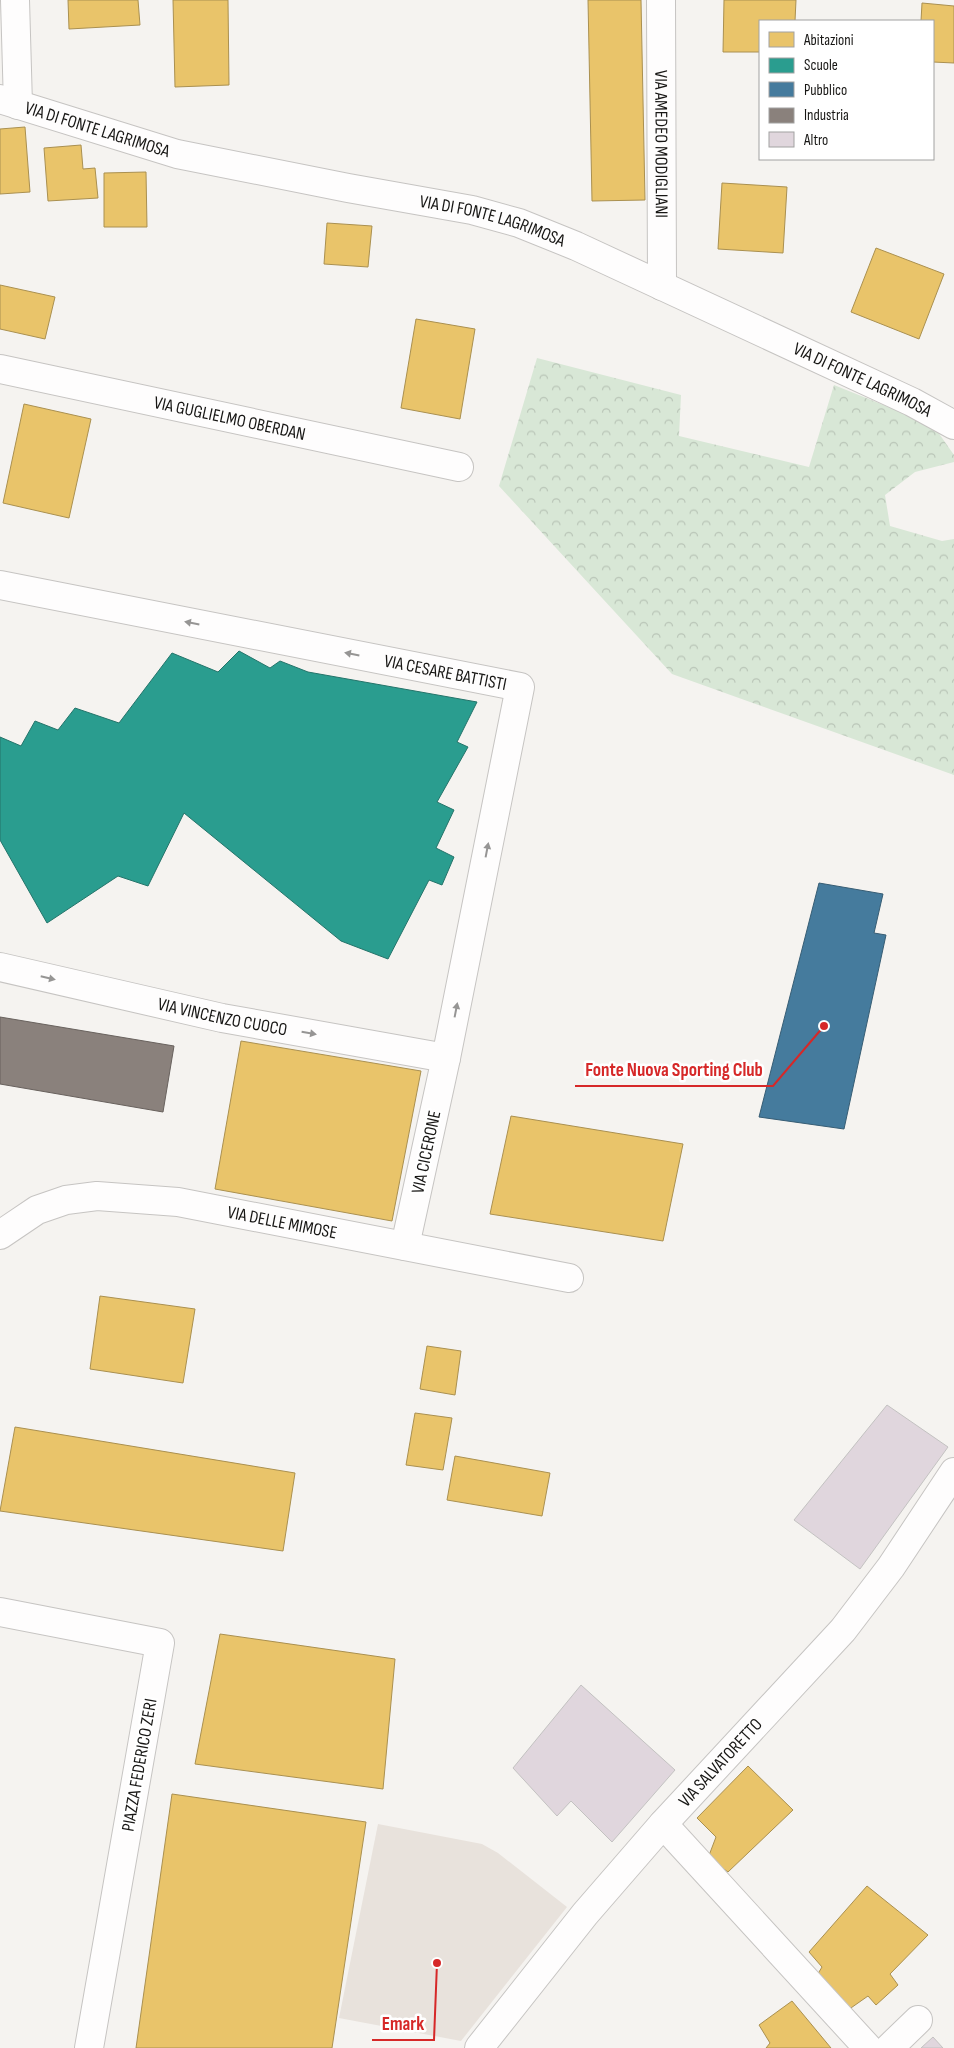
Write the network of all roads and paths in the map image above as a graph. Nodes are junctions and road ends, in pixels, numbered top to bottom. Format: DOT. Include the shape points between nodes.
graph roads {
  1 [pos="15,0"];
  2 [pos="661,0"];
  3 [pos="9,102"];
  4 [pos="662,286"];
  5 [pos="0,369"];
  6 [pos="954,425"];
  7 [pos="459,467"];
  8 [pos="0,585"];
  9 [pos="0,967"];
  10 [pos="446,1058"];
  11 [pos="0,1235"];
  12 [pos="405,1246"];
  13 [pos="570,1278"];
  14 [pos="954,1472"];
  15 [pos="0,1612"];
  16 [pos="663,1824"];
  17 [pos="918,2020"];
  18 [pos="482,2047"];
  19 [pos="89,2048"];
  20 [pos="868,2048"];
  21 [pos="889,2048"];
  1 -- 3 [label="street"];
  2 -- 4 [label="street, VIA AMEDEO MODIGLIANI"];
  3 -- 4 [label="street, VIA DI FONTE LAGRIMOSA" via="137,143 210,162 496,216 555,236"];
  4 -- 6 [label="street, VIA DI FONTE LAGRIMOSA" via="912,402"];
  5 -- 7 [label="street, VIA GUGLIELMO OBERDAN"];
  10 -- 8 [label="street, VIA CESARE BATTISTI, one-way" via="520,687"];
  9 -- 10 [label="street, VIA VINCENZO CUOCO, one-way" via="222,1018"];
  10 -- 12 [label="street, VIA CICERONE"];
  11 -- 12 [label="street, VIA DELLE MIMOSE" via="37,1210 66,1200 97,1196 178,1202"];
  12 -- 13 [label="street, VIA DELLE MIMOSE"];
  14 -- 16 [label="street, VIA SALVATORETTO" via="891,1567 843,1630"];
  15 -- 19 [label="street, PIAZZA FEDERICO ZERI" via="160,1643"];
  16 -- 18 [label="street, VIA SALVATORETTO" via="585,1914"];
  16 -- 20 [label="street"];
  17 -- 21 [label="street"];
}
